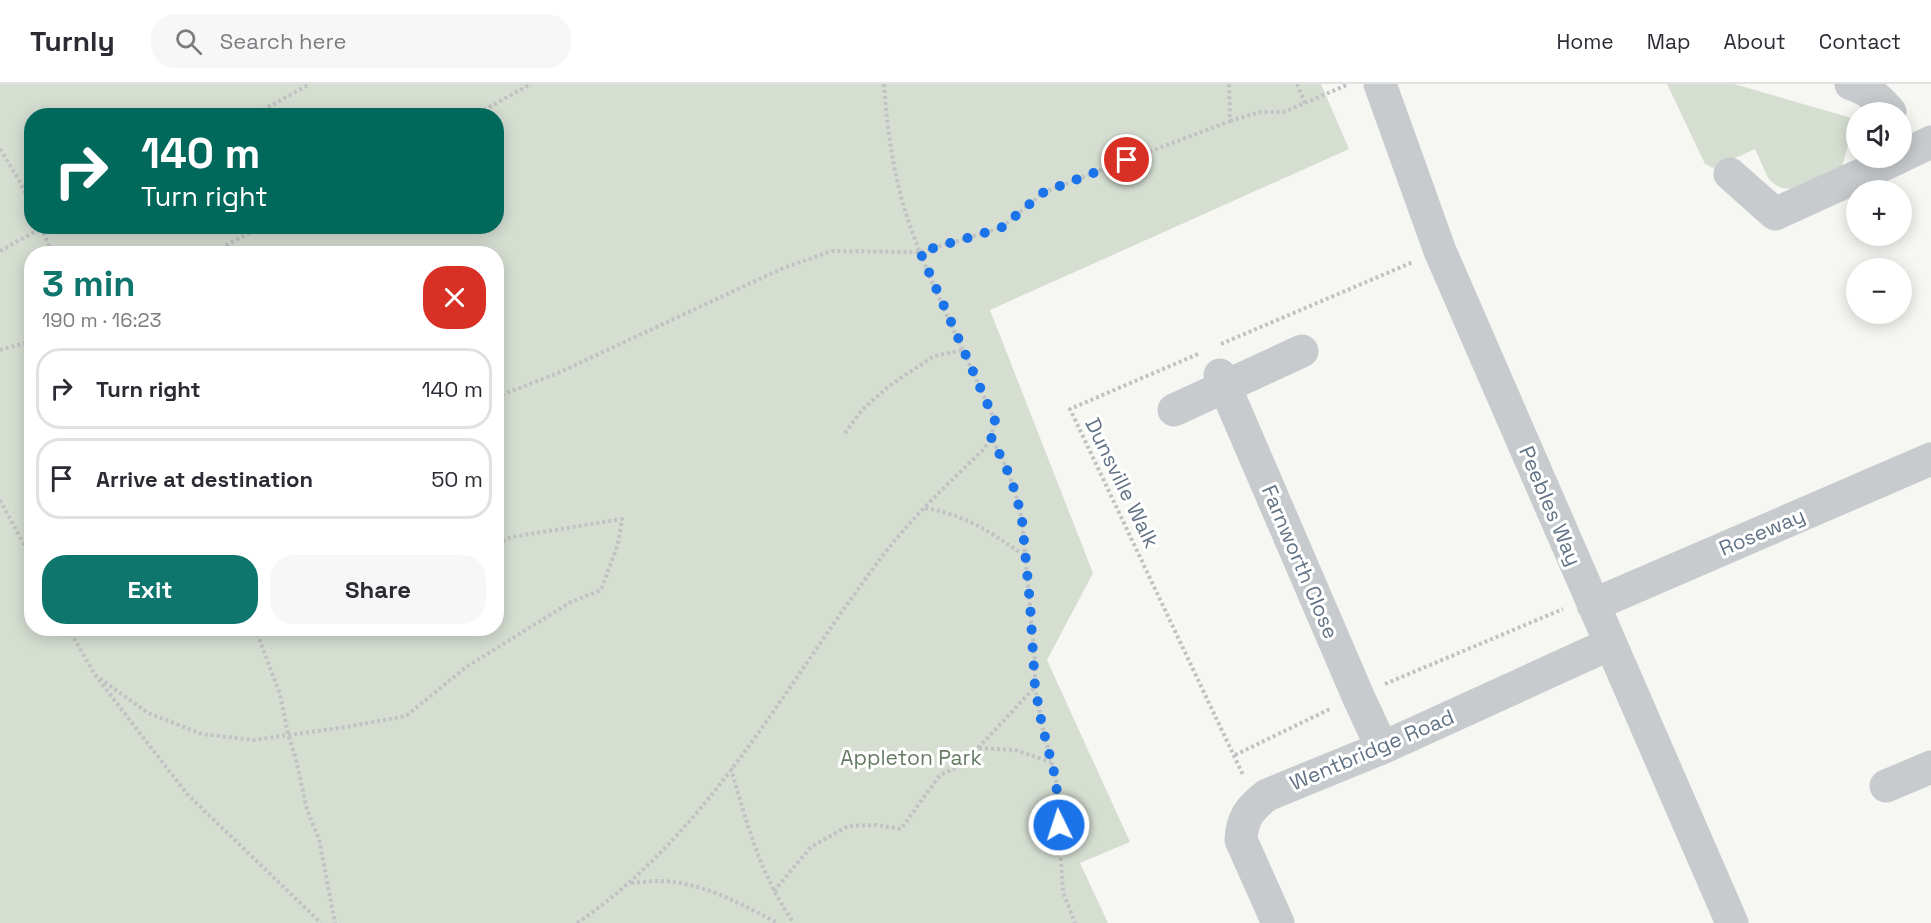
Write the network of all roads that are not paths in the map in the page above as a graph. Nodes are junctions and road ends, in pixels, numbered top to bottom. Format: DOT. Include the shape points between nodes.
graph roads {
  1 [pos="1380,84"];
  2 [pos="1851,84"];
  3 [pos="1881,102"];
  4 [pos="1869,168"];
  5 [pos="1730,174"];
  6 [pos="1302,351"];
  7 [pos="1216,365"];
  8 [pos="1174,410"];
  9 [pos="1931,459"];
  10 [pos="1591,601"];
  11 [pos="1610,644"];
  12 [pos="1382,748"];
  13 [pos="1931,767"];
  14 [pos="1886,786"];
  15 [pos="1278,923"];
  16 [pos="1732,923"];
  1 -- 10 [label="street, Peebles Way" via="1440,251"];
  2 -- 3 [label="street"];
  4 -- 5 [label="street" via="1775,214"];
  6 -- 7 [label="street"];
  7 -- 8 [label="street"];
  7 -- 12 [label="street, Farnworth Close"];
  9 -- 10 [label="street, Roseway"];
  10 -- 11 [label="street, Peebles Way"];
  11 -- 12 [label="street, Wentbridge Road"];
  11 -- 16 [label="street, Peebles Way"];
  12 -- 15 [label="street, Wentbridge Road" via="1267,795 1246,813 1241,840"];
  13 -- 14 [label="street"];
}
